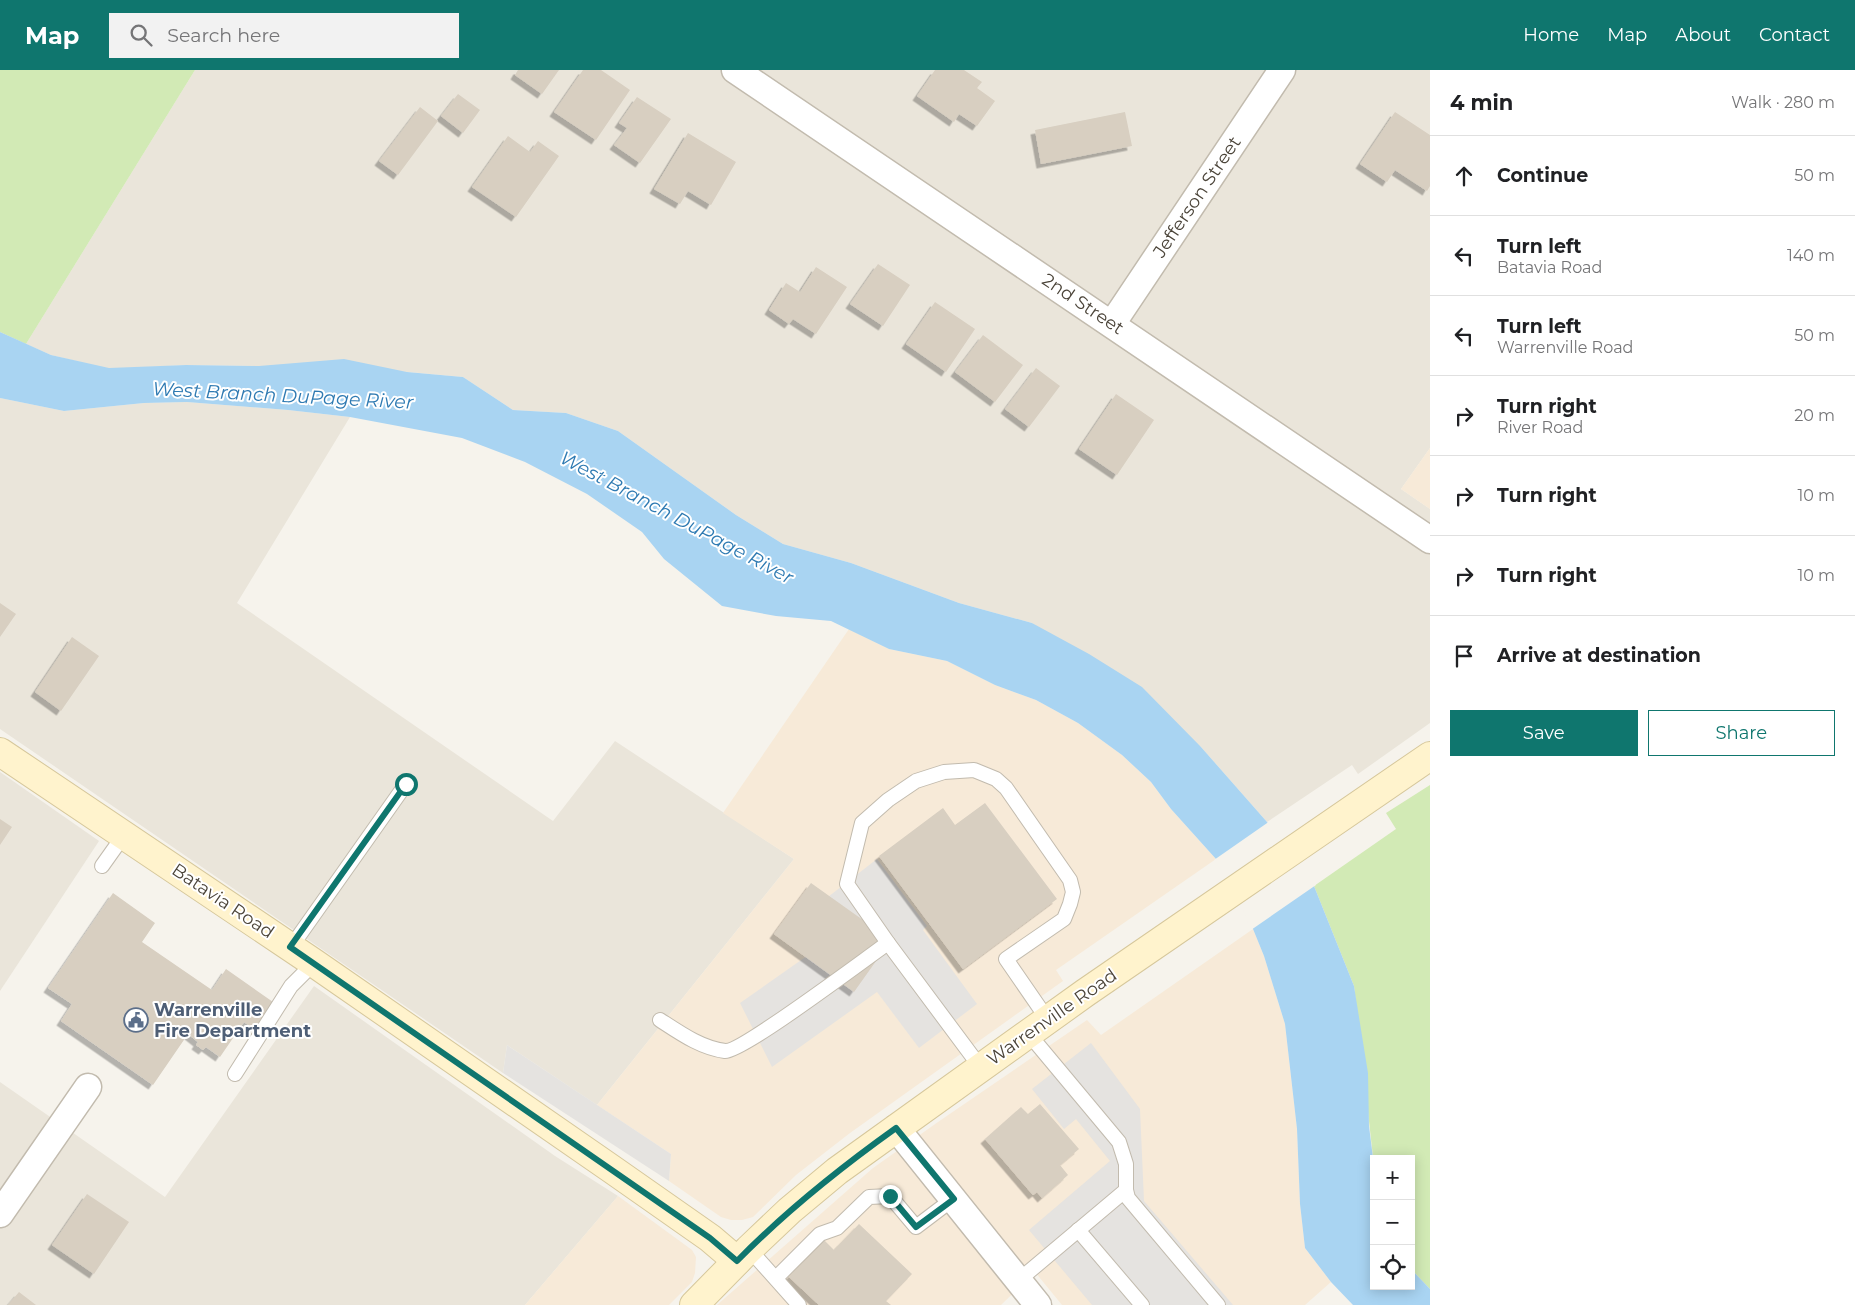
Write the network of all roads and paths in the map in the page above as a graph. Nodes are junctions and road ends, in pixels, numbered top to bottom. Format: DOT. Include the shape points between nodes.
graph roads {
  1 [pos="735,70"];
  2 [pos="1282,70"];
  3 [pos="1112,324"];
  4 [pos="1430,540"];
  5 [pos="0,752"];
  6 [pos="1430,756"];
  7 [pos="406,784"];
  8 [pos="124,835"];
  9 [pos="102,866"];
  10 [pos="888,943"];
  11 [pos="290,947"];
  12 [pos="314,963"];
  13 [pos="660,1020"];
  14 [pos="1038,1027"];
  15 [pos="981,1068"];
  16 [pos="235,1074"];
  17 [pos="88,1087"];
  18 [pos="896,1128"];
  19 [pos="1126,1190"];
  20 [pos="954,1199"];
  21 [pos="0,1214"];
  22 [pos="1078,1230"];
  23 [pos="743,1255"];
  24 [pos="776,1278"];
  25 [pos="1019,1280"];
  26 [pos="694,1305"];
  27 [pos="800,1305"];
  28 [pos="1038,1305"];
  29 [pos="1142,1305"];
  30 [pos="1218,1305"];
  1 -- 3 [label="street, 2nd Street"];
  2 -- 3 [label="street, Jefferson Street"];
  3 -- 4 [label="street, 2nd Street"];
  5 -- 8 [label="main road, Batavia Road"];
  6 -- 14 [label="main road, Warrenville Road"];
  7 -- 11 [label="lane"];
  8 -- 9 [label="lane"];
  8 -- 11 [label="main road, Batavia Road"];
  10 -- 13 [label="lane" via="755,1038 728,1051 699,1043"];
  10 -- 14 [label="lane" via="847,884 862,823 916,781 944,772 974,770 996,779 1006,788 1070,880 1073,892 1064,919 1006,959"];
  10 -- 15 [label="lane"];
  11 -- 12 [label="main road, Batavia Road"];
  12 -- 16 [label="lane" via="291,986"];
  12 -- 23 [label="main road, Batavia Road" via="710,1238"];
  14 -- 15 [label="main road, Warrenville Road"];
  14 -- 19 [label="lane" via="1119,1142 1126,1164"];
  15 -- 18 [label="main road, Warrenville Road"];
  17 -- 21 [label="street"];
  18 -- 20 [label="street"];
  18 -- 23 [label="main road, Warrenville Road" via="837,1171"];
  19 -- 22 [label="lane"];
  19 -- 30 [label="lane" via="1128,1198"];
  20 -- 24 [label="lane" via="916,1227 890,1196 870,1197 837,1228 820,1234"];
  20 -- 25 [label="street"];
  22 -- 25 [label="lane"];
  22 -- 29 [label="lane"];
  23 -- 24 [label="lane"];
  23 -- 26 [label="main road, Warrenville Road"];
  24 -- 27 [label="lane"];
  25 -- 28 [label="street"];
}
